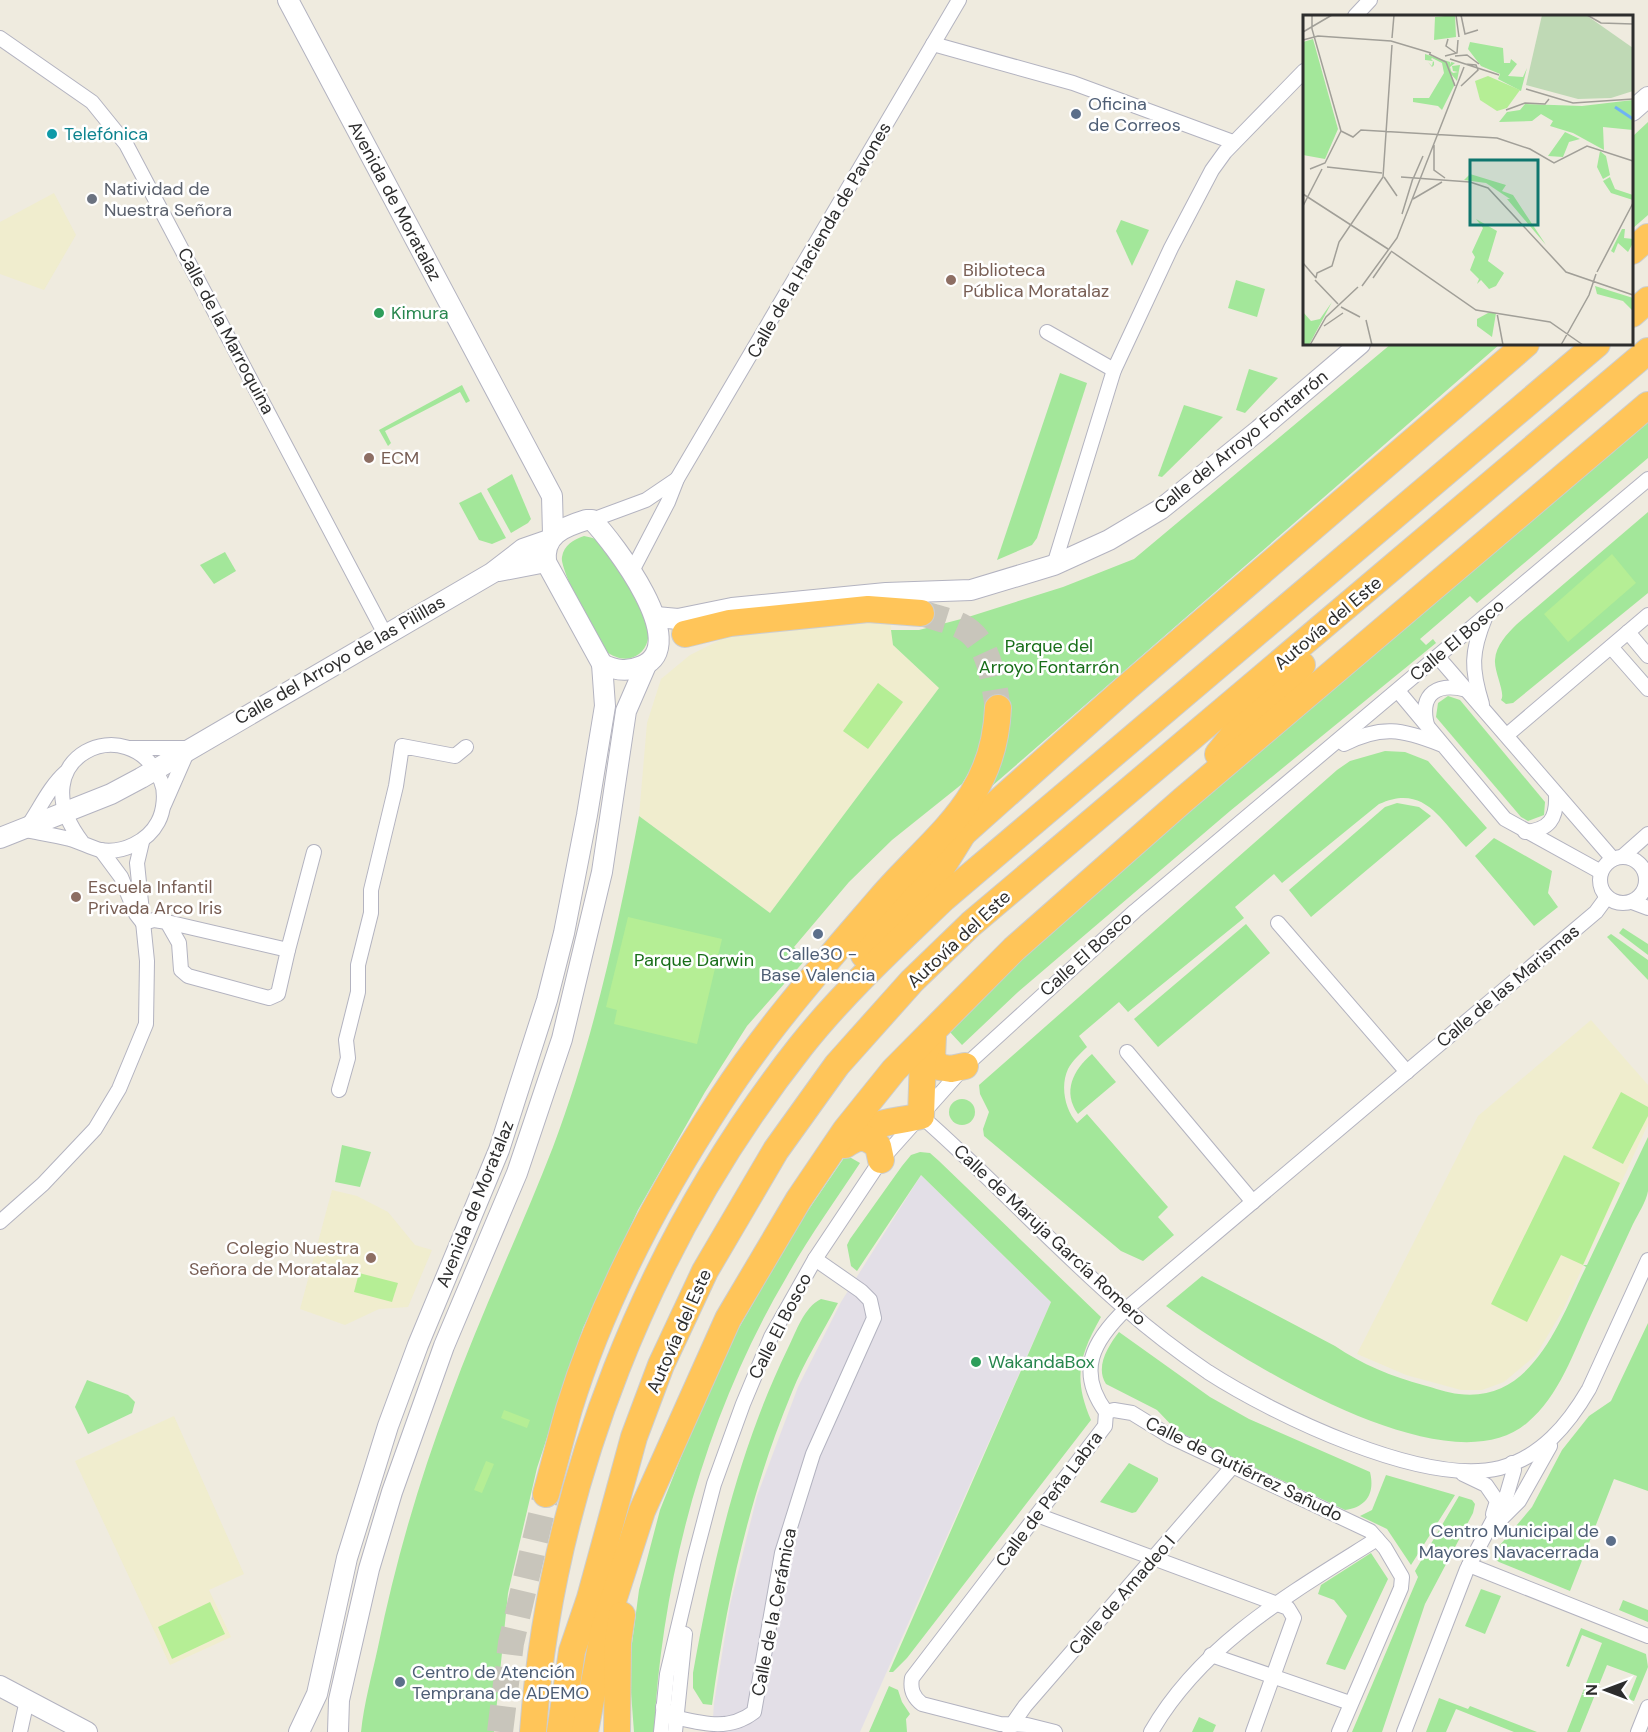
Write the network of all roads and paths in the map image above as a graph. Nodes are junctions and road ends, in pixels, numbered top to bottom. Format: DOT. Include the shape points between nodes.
graph roads {
  1 [pos="288,0"];
  2 [pos="959,0"];
  3 [pos="1370,0"];
  4 [pos="1357,15"];
  5 [pos="0,38"];
  6 [pos="933,44"];
  7 [pos="1303,73"];
  8 [pos="1648,97"];
  9 [pos="1633,110"];
  10 [pos="1233,142"];
  11 [pos="1648,237"];
  12 [pos="1633,250"];
  13 [pos="1648,300"];
  14 [pos="1633,313"];
  15 [pos="1047,332"];
  16 [pos="1359,345"];
  17 [pos="1525,345"];
  18 [pos="1596,345"];
  19 [pos="1648,351"];
  20 [pos="1114,370"];
  21 [pos="1648,405"];
  22 [pos="677,479"];
  23 [pos="1648,479"];
  24 [pos="552,496"];
  25 [pos="589,520"];
  26 [pos="551,537"];
  27 [pos="1412,552"];
  28 [pos="546,562"];
  29 [pos="1054,565"];
  30 [pos="492,573"];
  31 [pos="631,573"];
  32 [pos="732,608"];
  33 [pos="921,613"];
  34 [pos="1648,615"];
  35 [pos="1486,616"];
  36 [pos="656,617"];
  37 [pos="1628,632"];
  38 [pos="385,634"];
  39 [pos="686,634"];
  40 [pos="1611,647"];
  41 [pos="1648,656"];
  42 [pos="1438,657"];
  43 [pos="651,659"];
  44 [pos="602,664"];
  45 [pos="1648,689"];
  46 [pos="1467,690"];
  47 [pos="1398,691"];
  48 [pos="1483,707"];
  49 [pos="998,708"];
  50 [pos="1428,727"];
  51 [pos="1507,735"];
  52 [pos="1440,744"];
  53 [pos="466,747"];
  54 [pos="129,748"];
  55 [pos="189,748"];
  56 [pos="1323,754"];
  57 [pos="154,769"];
  58 [pos="66,772"];
  59 [pos="1556,795"];
  60 [pos="1183,800"];
  61 [pos="163,807"];
  62 [pos="64,813"];
  63 [pos="8,832"];
  64 [pos="1525,832"];
  65 [pos="1648,834"];
  66 [pos="962,835"];
  67 [pos="82,842"];
  68 [pos="142,842"];
  69 [pos="101,850"];
  70 [pos="314,852"];
  71 [pos="1618,858"];
  72 [pos="1646,869"];
  73 [pos="1601,872"];
  74 [pos="1646,891"];
  75 [pos="1607,897"];
  76 [pos="1632,902"];
  77 [pos="1648,908"];
  78 [pos="167,922"];
  79 [pos="143,923"];
  80 [pos="1278,923"];
  81 [pos="196,928"];
  82 [pos="848,939"];
  83 [pos="179,942"];
  84 [pos="288,950"];
  85 [pos="935,1028"];
  86 [pos="802,1044"];
  87 [pos="1127,1052"];
  88 [pos="965,1066"];
  89 [pos="1407,1072"];
  90 [pos="339,1090"];
  91 [pos="921,1116"];
  92 [pos="844,1146"];
  93 [pos="881,1160"];
  94 [pos="799,1199"];
  95 [pos="1253,1202"];
  96 [pos="0,1222"];
  97 [pos="814,1259"];
  98 [pos="1648,1260"];
  99 [pos="1126,1309"];
  100 [pos="1106,1413"];
  101 [pos="1559,1431"];
  102 [pos="1518,1461"];
  103 [pos="664,1465"];
  104 [pos="1233,1466"];
  105 [pos="1456,1471"];
  106 [pos="546,1494"];
  107 [pos="1037,1515"];
  108 [pos="1502,1519"];
  109 [pos="1490,1529"];
  110 [pos="1377,1539"];
  111 [pos="1155,1558"];
  112 [pos="694,1560"];
  113 [pos="1469,1565"];
  114 [pos="591,1598"];
  115 [pos="1276,1602"];
  116 [pos="1648,1635"];
  117 [pos="1211,1655"];
  118 [pos="1273,1676"];
  119 [pos="0,1686"];
  120 [pos="27,1700"];
  121 [pos="1350,1703"];
  122 [pos="663,1707"];
  123 [pos="1648,1707"];
  124 [pos="676,1717"];
  125 [pos="714,1727"];
  126 [pos="1009,1728"];
  127 [pos="20,1732"];
  128 [pos="87,1732"];
  129 [pos="299,1732"];
  130 [pos="338,1732"];
  131 [pos="533,1732"];
  132 [pos="560,1732"];
  133 [pos="577,1732"];
  134 [pos="585,1732"];
  135 [pos="617,1732"];
  136 [pos="661,1732"];
  137 [pos="675,1732"];
  138 [pos="697,1732"];
  139 [pos="1055,1732"];
  140 [pos="1151,1732"];
  141 [pos="1252,1732"];
  142 [pos="1339,1732"];
  143 [pos="1404,1732"];
  144 [pos="1638,1732"];
  1 -- 24 [label="street, Avenida de Moratalaz"];
  2 -- 6 [label="street, Calle de la Hacienda de Pavones"];
  3 -- 4 [label="street"];
  5 -- 38 [label="street, Calle de la Marroquina" via="92,102 126,144"];
  6 -- 10 [label="street" via="1073,83"];
  6 -- 22 [label="street, Calle de la Hacienda de Pavones"];
  7 -- 10 [label="street"];
  8 -- 9 [label="street"];
  10 -- 20 [label="street" via="1212,170 1176,238"];
  11 -- 12 [label="highway"];
  13 -- 14 [label="highway"];
  15 -- 20 [label="street"];
  16 -- 29 [label="street, Calle del Arroyo Fontarrón" via="1161,509 1109,540"];
  17 -- 66 [label="highway" via="1126,687"];
  18 -- 86 [label="highway" via="944,898"];
  19 -- 27 [label="highway, Autovía del Este"];
  20 -- 29 [label="street"];
  21 -- 60 [label="highway"];
  22 -- 25 [label="street, Calle de la Hacienda de Pavones" via="646,500"];
  22 -- 31 [label="street, Calle de la Hacienda de Pavones"];
  23 -- 35 [label="street, Calle El Bosco"];
  24 -- 25 [label="street, Avenida de Moratalaz"];
  24 -- 26 [label="street, Avenida de Moratalaz"];
  25 -- 26 [label="street, Calle del Arroyo de las Pilillas" via="567,525"];
  25 -- 31 [label="street, Avenida de Moratalaz" via="612,542"];
  26 -- 28 [label="street, Avenida de Moratalaz" via="545,551"];
  26 -- 30 [label="street, Calle del Arroyo de las Pilillas" via="523,549"];
  27 -- 60 [label="highway" via="1340,631 1294,671 1234,734"];
  27 -- 114 [label="highway, Autovía del Este" via="971,924 912,981 837,1065 776,1150 705,1271 661,1365 634,1437"];
  28 -- 30 [label="street, Calle del Arroyo de las Pilillas"];
  28 -- 44 [label="street"];
  29 -- 32 [label="street, Calle del Arroyo Fontarrón" via="971,590 886,593"];
  30 -- 38 [label="street, Calle del Arroyo de las Pilillas"];
  31 -- 36 [label="street, Avenida de Moratalaz"];
  32 -- 36 [label="street, Calle del Arroyo Fontarrón" via="678,619"];
  32 -- 39 [label="street, Calle del Arroyo Fontarrón"];
  33 -- 39 [label="highway" via="868,609 724,624"];
  34 -- 37 [label="street"];
  35 -- 42 [label="street, Calle El Bosco"];
  35 -- 48 [label="street" via="1472,664"];
  36 -- 43 [label="street" via="659,634"];
  37 -- 40 [label="street"];
  37 -- 41 [label="street"];
  38 -- 55 [label="street, Calle del Arroyo de las Pilillas"];
  39 -- 43 [label="street, Calle del Arroyo Fontarrón"];
  40 -- 45 [label="street"];
  40 -- 51 [label="street"];
  42 -- 46 [label="street"];
  42 -- 47 [label="street, Calle El Bosco"];
  43 -- 44 [label="street" via="619,670"];
  43 -- 130 [label="street, Avenida de Moratalaz" via="626,711 602,872 562,1039 517,1173 444,1346 392,1492 341,1689"];
  44 -- 129 [label="street, Avenida de Moratalaz" via="605,706 589,804 547,1000 499,1150 388,1426 347,1558 317,1694"];
  46 -- 48 [label="street"];
  46 -- 50 [label="street" via="1444,687 1431,694 1424,714"];
  47 -- 50 [label="street"];
  47 -- 56 [label="street, Calle El Bosco"];
  48 -- 51 [label="street"];
  49 -- 82 [label="highway" via="990,761 976,789 954,821 895,882"];
  50 -- 52 [label="street"];
  51 -- 59 [label="street"];
  52 -- 56 [label="street" via="1407,732 1379,730"];
  52 -- 64 [label="street" via="1505,819"];
  53 -- 90 [label="street" via="455,756 402,746 370,890 371,914 358,964 358,992"];
  54 -- 55 [label="street"];
  54 -- 57 [label="street"];
  54 -- 58 [label="street" via="96,747 78,757"];
  55 -- 57 [label="street, Calle del Arroyo de las Pilillas"];
  55 -- 61 [label="street"];
  56 -- 88 [label="street, Calle El Bosco" via="1134,911"];
  57 -- 61 [label="street" via="163,784"];
  57 -- 62 [label="street, Calle del Arroyo de las Pilillas" via="111,794"];
  58 -- 62 [label="street" via="61,789"];
  58 -- 63 [label="street" via="53,784 38,813"];
  59 -- 64 [label="street" via="1557,809 1552,822 1537,831"];
  59 -- 71 [label="street"];
  60 -- 85 [label="highway" via="1014,948"];
  61 -- 68 [label="street" via="160,819"];
  62 -- 63 [label="street, Calle del Arroyo de las Pilillas"];
  62 -- 67 [label="street"];
  63 -- 67 [label="street"];
  64 -- 73 [label="street"];
  65 -- 71 [label="street"];
  66 -- 82 [label="highway"];
  66 -- 86 [label="highway" via="942,867 823,1002"];
  67 -- 69 [label="street"];
  68 -- 69 [label="street"];
  68 -- 79 [label="street" via="137,863"];
  69 -- 79 [label="street" via="121,877"];
  70 -- 84 [label="street"];
  71 -- 72 [label="street" via="1639,863"];
  71 -- 73 [label="street"];
  72 -- 74 [label="street"];
  73 -- 75 [label="street" via="1599,881"];
  74 -- 76 [label="street"];
  75 -- 76 [label="street" via="1623,904"];
  75 -- 89 [label="street, Calle de las Marismas" via="1596,912"];
  76 -- 77 [label="street"];
  78 -- 79 [label="street"];
  78 -- 81 [label="street"];
  78 -- 83 [label="street"];
  79 -- 96 [label="street" via="146,1024 119,1089 95,1129"];
  80 -- 89 [label="street"];
  81 -- 83 [label="street"];
  81 -- 84 [label="street"];
  82 -- 106 [label="highway" via="783,1012 723,1096 640,1236 603,1317 570,1407"];
  83 -- 84 [label="street" via="181,970 188,976 269,998 281,990"];
  85 -- 88 [label="highway" via="932,1058 939,1066 951,1069"];
  85 -- 91 [label="highway" via="923,1057"];
  85 -- 94 [label="highway" via="894,1070 845,1131"];
  86 -- 131 [label="highway" via="739,1132 705,1188 669,1251 623,1355 579,1483 550,1600"];
  87 -- 95 [label="street"];
  88 -- 91 [label="street, Calle El Bosco"];
  89 -- 95 [label="street, Calle de las Marismas"];
  91 -- 92 [label="highway" via="869,1125 856,1132"];
  91 -- 93 [label="street, Calle El Bosco"];
  91 -- 99 [label="street, Calle de Maruja García Romero"];
  92 -- 93 [label="highway" via="854,1139 868,1138 878,1146"];
  92 -- 94 [label="highway" via="818,1182"];
  93 -- 97 [label="street, Calle El Bosco"];
  94 -- 103 [label="highway" via="728,1319"];
  95 -- 99 [label="street, Calle de las Marismas"];
  97 -- 112 [label="street, Calle El Bosco" via="771,1337 743,1404 714,1484"];
  97 -- 125 [label="street, Calle de la Cerámica" via="861,1291 870,1300 874,1318 813,1454 783,1553 754,1712 743,1723"];
  98 -- 101 [label="street, Calle de Maruja García Romero" via="1589,1389"];
  99 -- 100 [label="street, Calle de Peña Labra" via="1099,1339 1090,1366 1093,1391"];
  99 -- 105 [label="street, Calle de Maruja García Romero" via="1209,1372 1301,1422 1377,1452"];
  100 -- 104 [label="street, Calle de Gutiérrez Sañudo" via="1132,1413 1171,1437"];
  100 -- 107 [label="street, Calle de Peña Labra" via="1105,1426"];
  101 -- 102 [label="street, Calle de Maruja García Romero"];
  101 -- 108 [label="street" via="1519,1501"];
  102 -- 105 [label="street, Calle de Maruja García Romero" via="1487,1470"];
  102 -- 108 [label="street" via="1526,1467 1524,1478"];
  102 -- 109 [label="street"];
  103 -- 134 [label="highway" via="620,1572 604,1629"];
  103 -- 135 [label="highway" via="626,1594 618,1642"];
  104 -- 110 [label="street, Calle de Gutiérrez Sañudo" via="1337,1514 1370,1531"];
  104 -- 111 [label="street, Calle de Amadeo I"];
  105 -- 109 [label="street" via="1479,1481 1494,1494 1497,1501"];
  107 -- 111 [label="street"];
  107 -- 126 [label="street, Calle de Peña Labra" via="912,1678 912,1691 922,1704"];
  108 -- 109 [label="street"];
  109 -- 113 [label="street"];
  110 -- 115 [label="street"];
  110 -- 121 [label="street, Calle de Gutiérrez Sañudo" via="1398,1568 1401,1588"];
  111 -- 115 [label="street"];
  111 -- 126 [label="street, Calle de Amadeo I"];
  112 -- 122 [label="street, Calle El Bosco"];
  112 -- 124 [label="street, Calle El Bosco"];
  113 -- 116 [label="street"];
  113 -- 143 [label="street"];
  114 -- 132 [label="highway, Autovía del Este" via="572,1651"];
  114 -- 133 [label="highway"];
  115 -- 117 [label="street"];
  115 -- 118 [label="street" via="1288,1608 1294,1618"];
  117 -- 118 [label="street"];
  117 -- 140 [label="street" via="1167,1703"];
  118 -- 121 [label="street"];
  118 -- 141 [label="street"];
  119 -- 120 [label="street"];
  120 -- 127 [label="street"];
  120 -- 128 [label="street"];
  121 -- 142 [label="street, Calle de Gutiérrez Sañudo"];
  122 -- 124 [label="street"];
  122 -- 136 [label="street, Calle El Bosco"];
  123 -- 144 [label="street"];
  124 -- 125 [label="street, Calle de la Cerámica"];
  124 -- 137 [label="street, Calle El Bosco"];
  125 -- 138 [label="street, Calle de la Cerámica"];
  126 -- 139 [label="street" via="1027,1725"];
}
